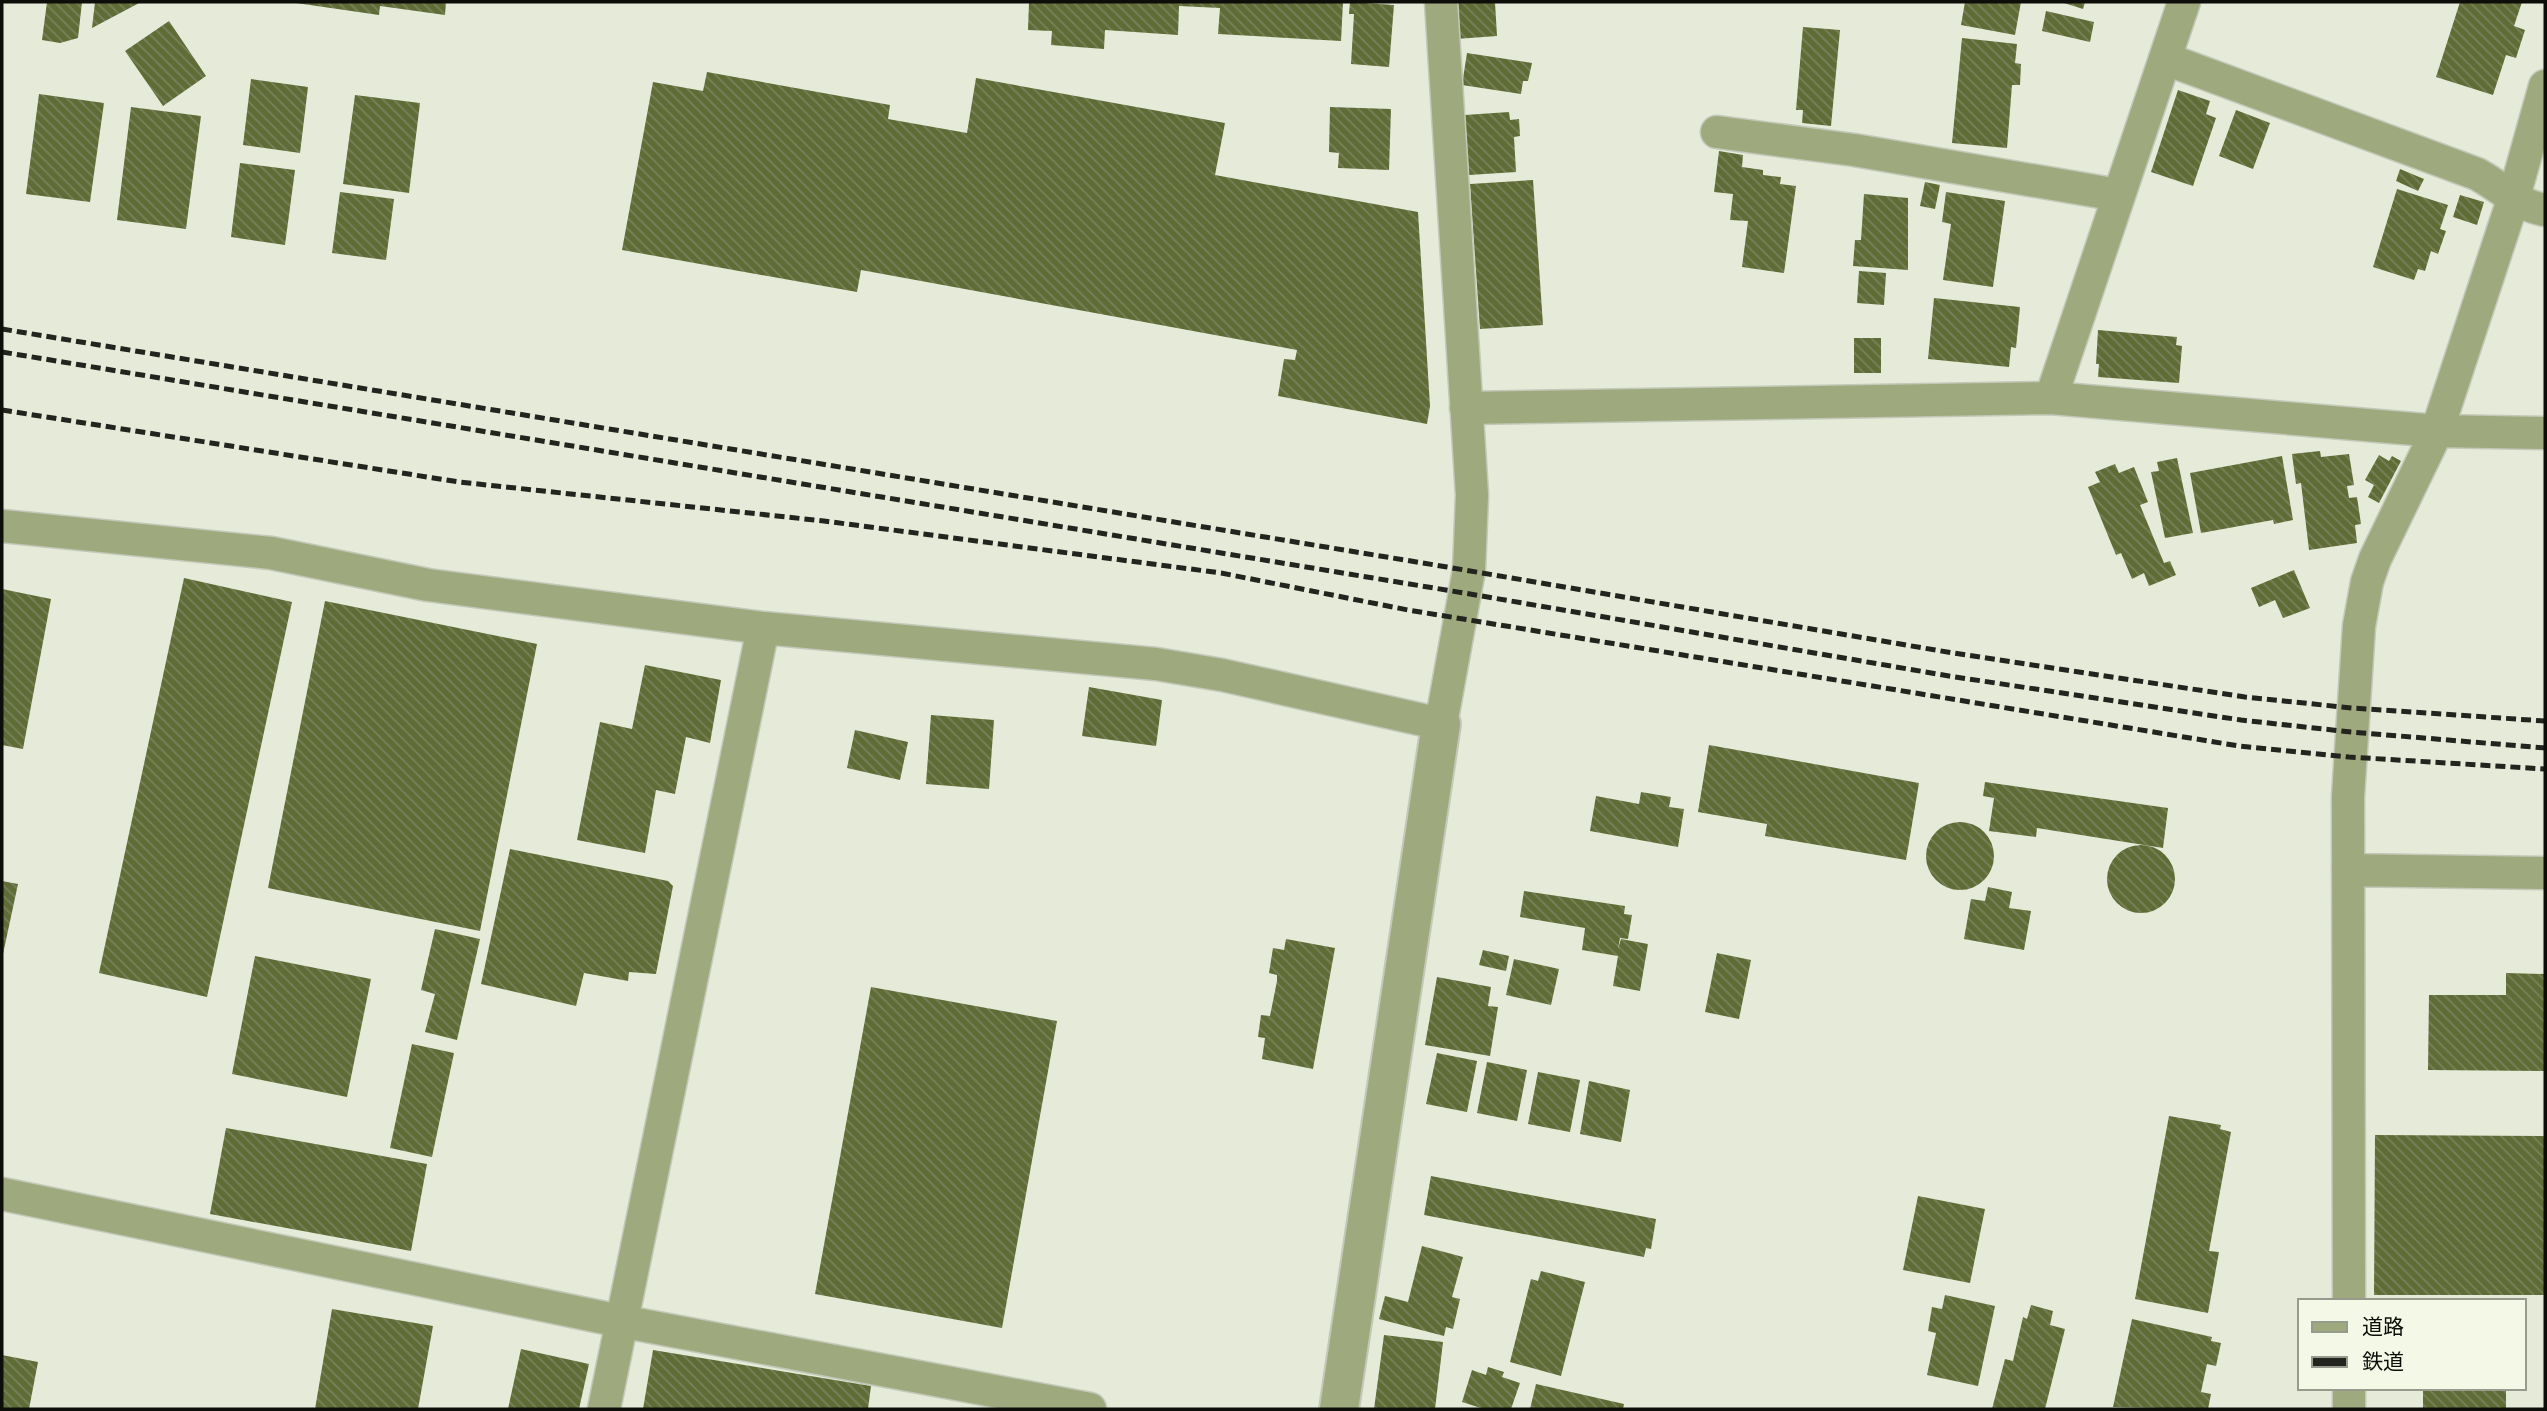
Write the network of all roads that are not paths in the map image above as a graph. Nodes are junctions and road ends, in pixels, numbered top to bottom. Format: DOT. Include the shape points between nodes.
graph roads {
  1 [pos="1441,2"];
  2 [pos="2184,2"];
  3 [pos="2166,59"];
  4 [pos="2545,86"];
  5 [pos="1717,132"];
  6 [pos="2119,195"];
  7 [pos="2513,200"];
  8 [pos="2545,210"];
  9 [pos="2051,398"];
  10 [pos="1466,408"];
  11 [pos="2437,431"];
  12 [pos="2545,433"];
  13 [pos="2,526"];
  14 [pos="763,628"];
  15 [pos="1441,724"];
  16 [pos="2348,870"];
  17 [pos="2545,873"];
  18 [pos="2,1194"];
  19 [pos="2349,1299"];
  20 [pos="620,1321"];
  21 [pos="2349,1390"];
  22 [pos="604,1409"];
  23 [pos="1090,1409"];
  24 [pos="1339,1409"];
  25 [pos="2349,1409"];
  1 -- 10 [label="street"];
  2 -- 3 [label="street"];
  3 -- 6 [label="street"];
  3 -- 7 [label="street" via="2477,174 2497,184"];
  4 -- 7 [label="street"];
  5 -- 6 [label="street"];
  6 -- 9 [label="street"];
  7 -- 8 [label="street"];
  7 -- 11 [label="street"];
  9 -- 10 [label="street"];
  9 -- 11 [label="street"];
  10 -- 15 [label="street" via="1472,495 1469,570"];
  11 -- 12 [label="street"];
  11 -- 16 [label="street" via="2375,559 2363,597 2352,692"];
  13 -- 14 [label="street" via="271,553 428,585"];
  14 -- 15 [label="street" via="1156,664"];
  14 -- 20 [label="street"];
  15 -- 24 [label="street"];
  16 -- 17 [label="street"];
  16 -- 19 [label="street"];
  18 -- 20 [label="street"];
  20 -- 22 [label="street"];
  20 -- 23 [label="street"];
  21 -- 25 [label="street"];
}
